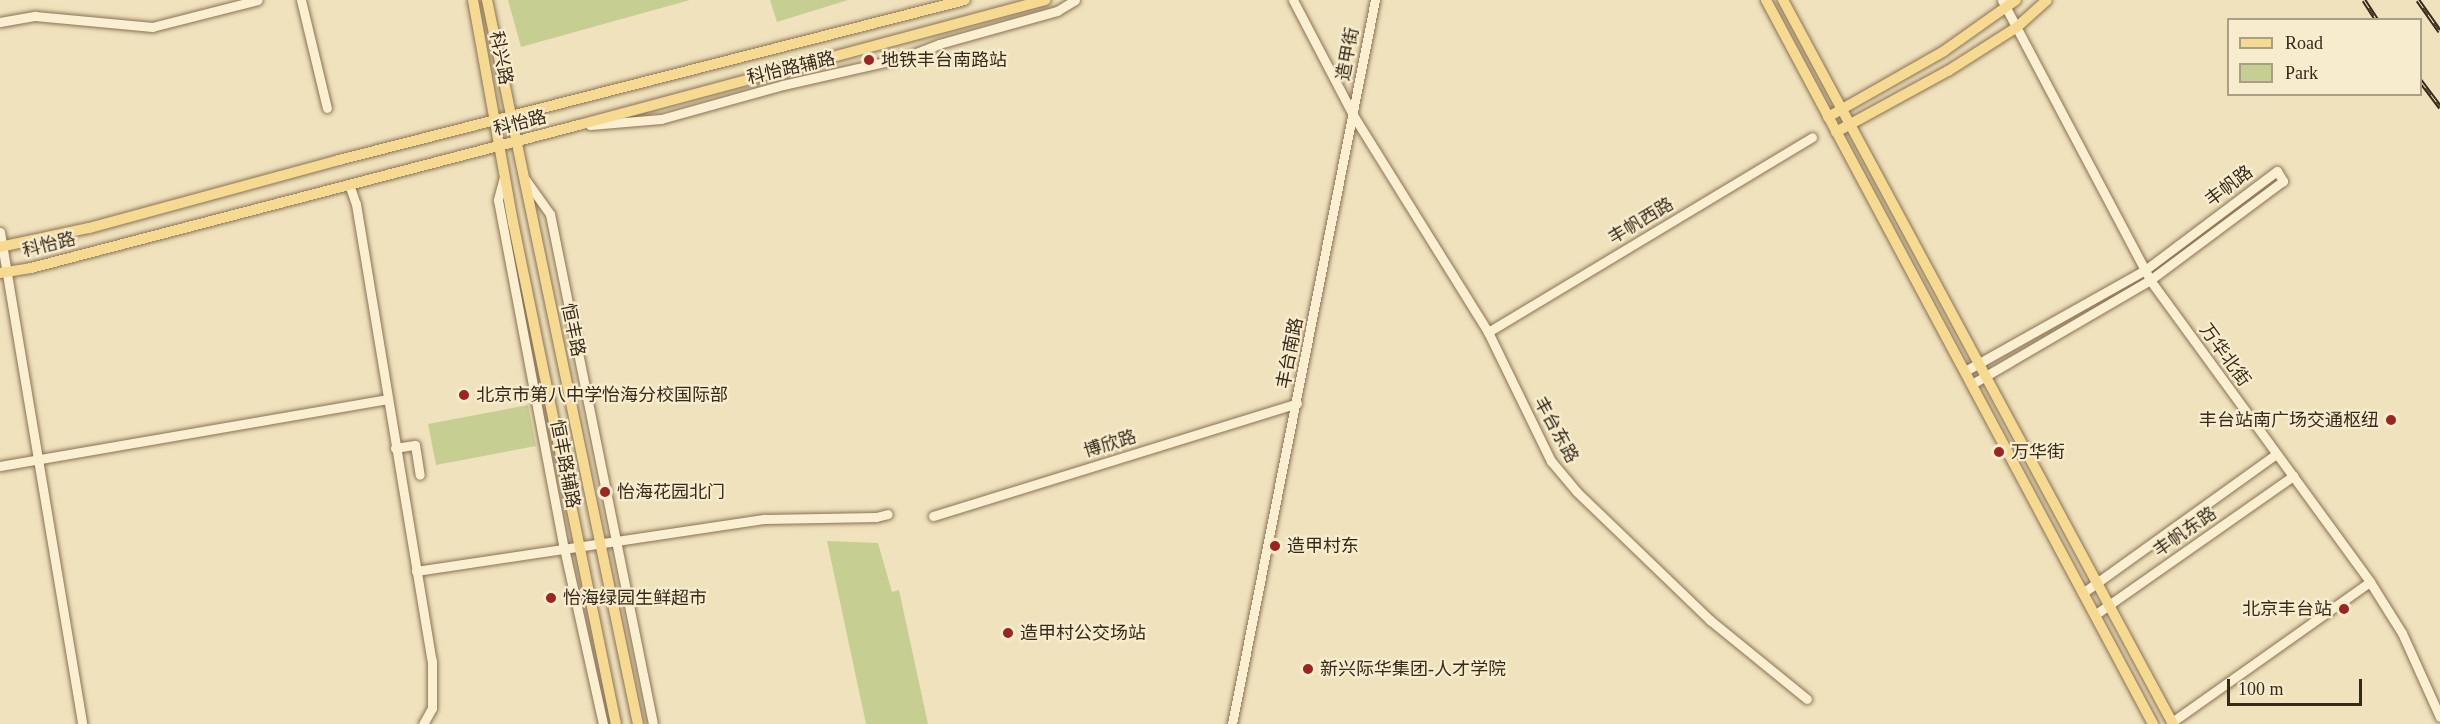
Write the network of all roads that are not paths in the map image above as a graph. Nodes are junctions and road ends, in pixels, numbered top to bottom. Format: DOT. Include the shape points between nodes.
graph roads {
  1 [pos="258,0"];
  2 [pos="301,0"];
  3 [pos="473,0"];
  4 [pos="487,0"];
  5 [pos="965,0"];
  6 [pos="1046,0"];
  7 [pos="1075,0"];
  8 [pos="1293,0"];
  9 [pos="1375,0"];
  10 [pos="1766,0"];
  11 [pos="1783,0"];
  12 [pos="2016,0"];
  13 [pos="2046,0"];
  14 [pos="2004,4"];
  15 [pos="0,22"];
  16 [pos="2017,27"];
  17 [pos="327,108"];
  18 [pos="1843,109"];
  19 [pos="1353,115"];
  20 [pos="1828,117"];
  21 [pos="512,118"];
  22 [pos="496,121"];
  23 [pos="1851,124"];
  24 [pos="579,125"];
  25 [pos="1836,132"];
  26 [pos="1812,137"];
  27 [pos="517,140"];
  28 [pos="500,145"];
  29 [pos="505,175"];
  30 [pos="525,179"];
  31 [pos="349,184"];
  32 [pos="0,232"];
  33 [pos="1,247"];
  34 [pos="2145,270"];
  35 [pos="4,273"];
  36 [pos="2150,280"];
  37 [pos="1488,332"];
  38 [pos="1977,364"];
  39 [pos="1965,371"];
  40 [pos="1984,376"];
  41 [pos="1972,384"];
  42 [pos="386,399"];
  43 [pos="1297,403"];
  44 [pos="395,448"];
  45 [pos="2276,454"];
  46 [pos="37,460"];
  47 [pos="0,466"];
  48 [pos="420,475"];
  49 [pos="2293,476"];
  50 [pos="888,514"];
  51 [pos="933,516"];
  52 [pos="616,541"];
  53 [pos="599,543"];
  54 [pos="580,546"];
  55 [pos="564,548"];
  56 [pos="416,571"];
  57 [pos="2097,582"];
  58 [pos="2370,582"];
  59 [pos="2084,592"];
  60 [pos="2109,605"];
  61 [pos="2096,614"];
  62 [pos="1807,699"];
  63 [pos="2440,717"];
  64 [pos="2173,723"];
  65 [pos="82,724"];
  66 [pos="423,724"];
  67 [pos="603,724"];
  68 [pos="616,724"];
  69 [pos="638,724"];
  70 [pos="653,724"];
  71 [pos="1232,724"];
  72 [pos="2154,724"];
  1 -- 15 [label="street" via="152,27 35,16"];
  2 -- 17 [label="street"];
  3 -- 22 [label="main road, 科兴路"];
  4 -- 21 [label="main road, 科兴路"];
  5 -- 21 [label="main road, 科怡路"];
  6 -- 24 [label="main road, 科怡路"];
  7 -- 24 [label="street, 科怡路辅路" via="1057,11 903,58 783,85 661,119"];
  8 -- 19 [label="street"];
  9 -- 19 [label="street, 造甲街"];
  10 -- 20 [label="main road"];
  11 -- 18 [label="main road"];
  12 -- 14 [label="main road"];
  13 -- 16 [label="main road"];
  14 -- 16 [label="street, 万华北街"];
  14 -- 18 [label="main road" via="1944,51"];
  16 -- 23 [label="main road" via="1948,71"];
  16 -- 34 [label="street, 万华北街"];
  18 -- 20 [label="main road"];
  18 -- 23 [label="main road"];
  19 -- 37 [label="street, 丰台东路"];
  19 -- 43 [label="street, 丰台南路"];
  20 -- 25 [label="main road"];
  21 -- 22 [label="main road, 科怡路"];
  21 -- 27 [label="main road, 恒丰路"];
  22 -- 28 [label="main road, 恒丰路"];
  22 -- 33 [label="main road, 科怡路" via="89,228"];
  23 -- 25 [label="main road"];
  23 -- 38 [label="main road"];
  24 -- 27 [label="main road, 科怡路"];
  25 -- 39 [label="main road"];
  26 -- 37 [label="street, 丰帆西路"];
  27 -- 28 [label="main road, 科怡路"];
  27 -- 30 [label="main road, 恒丰路"];
  28 -- 29 [label="main road, 恒丰路"];
  28 -- 31 [label="main road, 科怡路"];
  29 -- 54 [label="main road, 恒丰路"];
  29 -- 55 [label="street, 恒丰路辅路" via="498,200"];
  30 -- 52 [label="street, 恒丰路辅路" via="550,213"];
  30 -- 53 [label="main road, 恒丰路"];
  31 -- 35 [label="main road, 科怡路"];
  31 -- 42 [label="street" via="356,204"];
  32 -- 33 [label="street"];
  33 -- 35 [label="street"];
  34 -- 36 [label="street, 万华北街"];
  34 -- 36 [label="street, 丰帆路" via="2277,171 2283,181"];
  34 -- 38 [label="street, 丰帆路"];
  35 -- 46 [label="street"];
  36 -- 40 [label="street, 丰帆路"];
  36 -- 45 [label="street, 万华北街"];
  37 -- 62 [label="street, 丰台东路" via="1551,461 1563,477 1710,620"];
  38 -- 39 [label="street, 丰帆路"];
  38 -- 40 [label="main road"];
  39 -- 41 [label="main road"];
  40 -- 41 [label="street, 丰帆路"];
  40 -- 57 [label="main road"];
  41 -- 59 [label="main road"];
  42 -- 44 [label="street"];
  42 -- 46 [label="street"];
  43 -- 51 [label="street, 博欣路"];
  43 -- 71 [label="street, 丰台南路"];
  44 -- 48 [label="street" via="415,445"];
  44 -- 56 [label="street"];
  45 -- 49 [label="street, 万华北街"];
  45 -- 57 [label="street, 丰帆东路"];
  46 -- 47 [label="street"];
  46 -- 65 [label="street"];
  49 -- 58 [label="street, 万华北街"];
  49 -- 60 [label="street, 丰帆东路"];
  50 -- 52 [label="street" via="765,519"];
  52 -- 53 [label="street"];
  52 -- 70 [label="street, 恒丰路辅路"];
  53 -- 54 [label="street"];
  53 -- 69 [label="main road, 恒丰路"];
  54 -- 55 [label="street"];
  54 -- 68 [label="main road, 恒丰路"];
  55 -- 56 [label="street"];
  55 -- 67 [label="street, 恒丰路辅路"];
  56 -- 66 [label="street" via="432,661 432,708"];
  57 -- 59 [label="street, 丰帆东路"];
  57 -- 60 [label="main road"];
  58 -- 63 [label="street, 万华北街" via="2402,633"];
  58 -- 64 [label="street"];
  59 -- 61 [label="main road"];
  60 -- 61 [label="street, 丰帆东路"];
  60 -- 64 [label="main road"];
  61 -- 72 [label="main road"];
}
